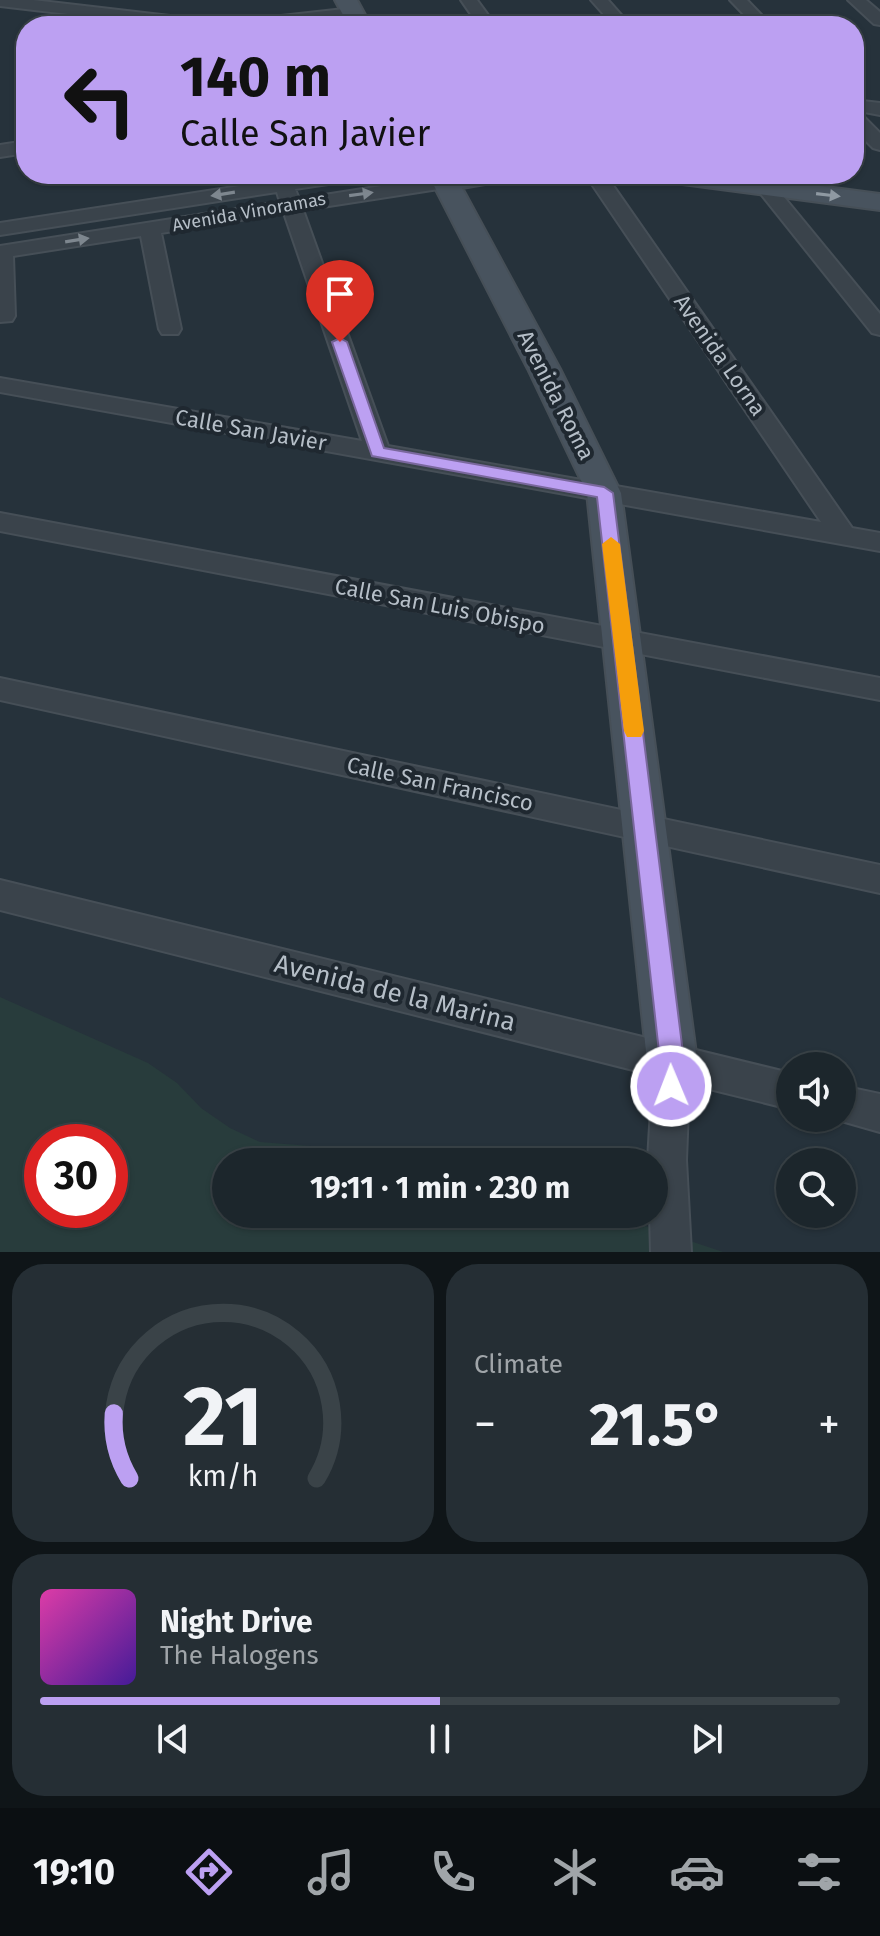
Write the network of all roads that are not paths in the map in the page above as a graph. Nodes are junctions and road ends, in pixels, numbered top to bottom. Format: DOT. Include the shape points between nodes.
graph roads {
  1 [pos="599,0"];
  2 [pos="738,0"];
  3 [pos="856,0"];
  4 [pos="0,1"];
  5 [pos="353,13"];
  6 [pos="156,16"];
  7 [pos="326,16"];
  8 [pos="614,16"];
  9 [pos="754,16"];
  10 [pos="880,20"];
  11 [pos="864,128"];
  12 [pos="880,144"];
  13 [pos="306,184"];
  14 [pos="349,184"];
  15 [pos="446,184"];
  16 [pos="602,184"];
  17 [pos="764,184"];
  18 [pos="783,184"];
  19 [pos="286,188"];
  20 [pos="880,202"];
  21 [pos="150,229"];
  22 [pos="1,244"];
  23 [pos="4,316"];
  24 [pos="880,328"];
  25 [pos="170,329"];
  26 [pos="0,385"];
  27 [pos="378,452"];
  28 [pos="604,493"];
  29 [pos="0,522"];
  30 [pos="844,536"];
  31 [pos="880,542"];
  32 [pos="623,641"];
  33 [pos="0,689"];
  34 [pos="880,689"];
  35 [pos="645,828"];
  36 [pos="880,879"];
  37 [pos="0,895"];
  38 [pos="672,1061"];
  39 [pos="776,1087"];
  40 [pos="856,1107"];
  41 [pos="880,1113"];
  42 [pos="671,1252"];
  1 -- 8 [label="street"];
  2 -- 9 [label="street"];
  3 -- 10 [label="street"];
  4 -- 6 [label="street"];
  5 -- 7 [label="street"];
  11 -- 12 [label="street"];
  13 -- 19 [label="street, Avenida Vinoramas"];
  19 -- 14 [label="street, Avenida Vinoramas, one-way"];
  15 -- 28 [label="street, Avenida Roma"];
  16 -- 30 [label="street, Avenida Lorna"];
  17 -- 24 [label="street"];
  18 -- 20 [label="street, one-way"];
  19 -- 21 [label="street, Avenida Vinoramas"];
  19 -- 22 [label="street, Avenida Vinoramas, one-way"];
  19 -- 27 [label="street"];
  22 -- 21 [label="street, Avenida Vinoramas, one-way"];
  21 -- 25 [label="street"];
  22 -- 23 [label="street"];
  26 -- 27 [label="street, Calle San Javier"];
  27 -- 28 [label="street, Calle San Javier"];
  28 -- 30 [label="street, Calle San Javier"];
  28 -- 32 [label="street, Avenida Roma"];
  29 -- 32 [label="street, Calle San Luis Obispo"];
  30 -- 31 [label="street, Calle San Javier"];
  32 -- 34 [label="street, Calle San Luis Obispo"];
  32 -- 35 [label="street, Avenida Roma"];
  33 -- 35 [label="street, Calle San Francisco"];
  35 -- 36 [label="street, Calle San Francisco"];
  35 -- 38 [label="street, Avenida Roma"];
  37 -- 38 [label="street, Avenida de la Marina"];
  38 -- 39 [label="street, Avenida de la Marina"];
  38 -- 42 [label="street" via="667,1160"];
  40 -- 41 [label="street"];
}
